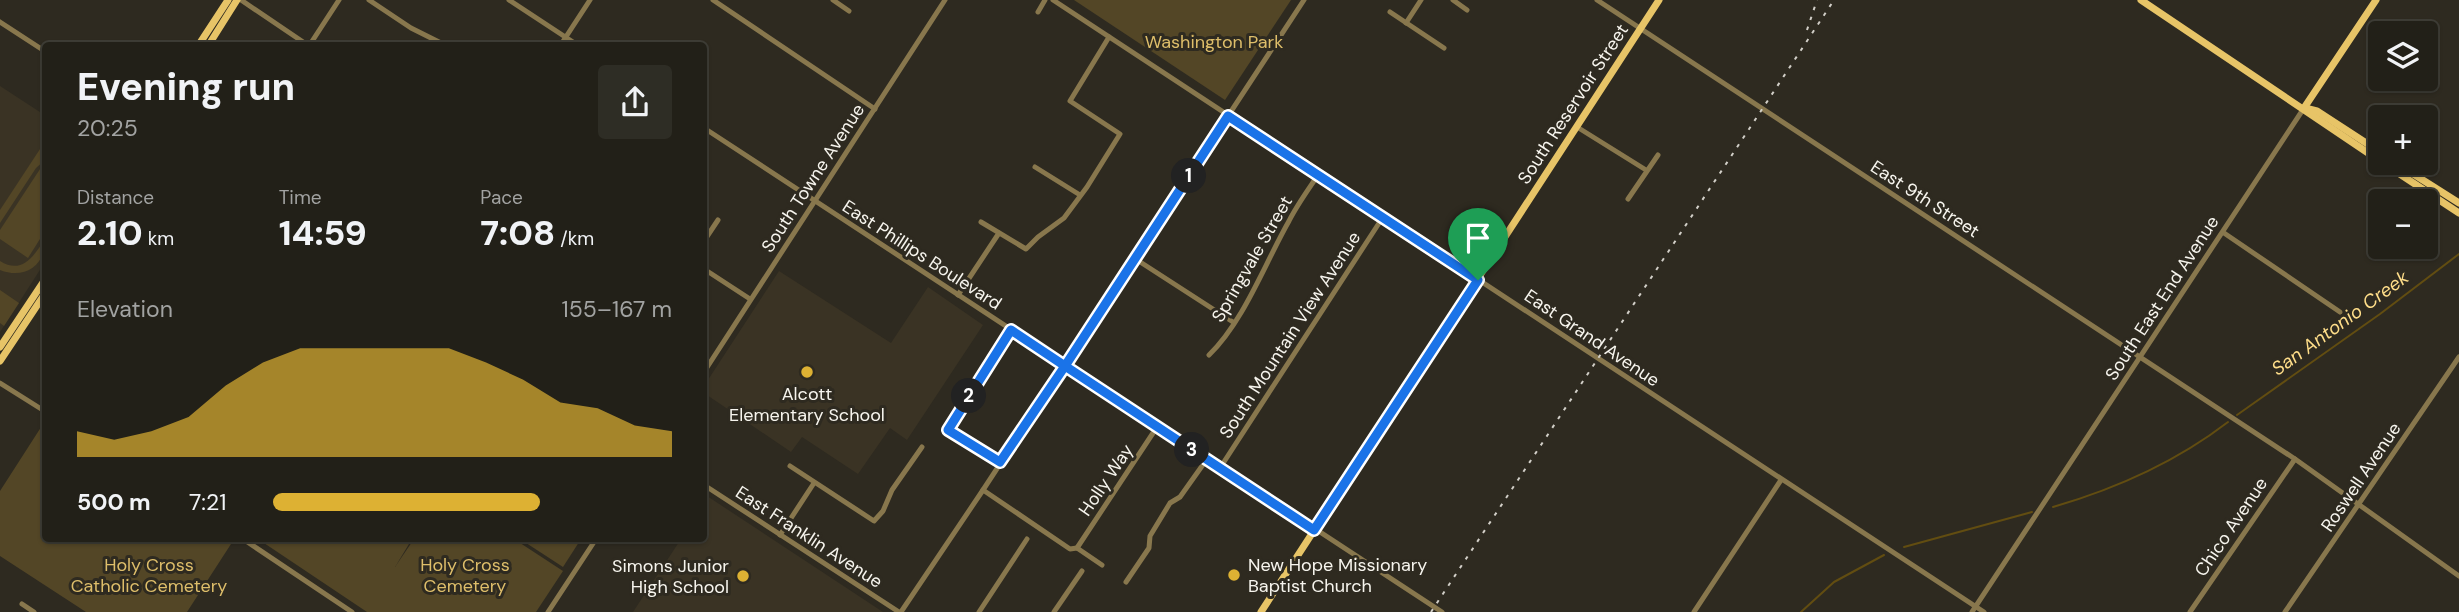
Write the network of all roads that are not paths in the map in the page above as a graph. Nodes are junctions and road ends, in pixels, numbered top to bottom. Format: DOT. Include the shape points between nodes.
graph roads {
  1 [pos="228,0"];
  2 [pos="239,0"];
  3 [pos="339,0"];
  4 [pos="369,0"];
  5 [pos="509,0"];
  6 [pos="590,0"];
  7 [pos="713,0"];
  8 [pos="833,0"];
  9 [pos="945,0"];
  10 [pos="1045,0"];
  11 [pos="1054,0"];
  12 [pos="1304,0"];
  13 [pos="1421,0"];
  14 [pos="1453,0"];
  15 [pos="1597,0"];
  16 [pos="1659,0"];
  17 [pos="2141,0"];
  18 [pos="2376,0"];
  19 [pos="1467,10"];
  20 [pos="849,11"];
  21 [pos="1038,12"];
  22 [pos="1390,12"];
  23 [pos="0,22"];
  24 [pos="1406,23"];
  25 [pos="1640,29"];
  26 [pos="566,37"];
  27 [pos="1109,37"];
  28 [pos="201,42"];
  29 [pos="211,42"];
  30 [pos="303,42"];
  31 [pos="312,42"];
  32 [pos="439,42"];
  33 [pos="563,42"];
  34 [pos="573,42"];
  35 [pos="1444,48"];
  36 [pos="42,49"];
  37 [pos="2304,108"];
  38 [pos="875,109"];
  39 [pos="1228,116"];
  40 [pos="1577,127"];
  41 [pos="707,130"];
  42 [pos="2368,144"];
  43 [pos="2368,153"];
  44 [pos="1658,155"];
  45 [pos="1035,167"];
  46 [pos="1646,170"];
  47 [pos="1318,175"];
  48 [pos="2402,175"];
  49 [pos="2415,175"];
  50 [pos="1080,195"];
  51 [pos="1628,199"];
  52 [pos="815,201"];
  53 [pos="2459,203"];
  54 [pos="2459,213"];
  55 [pos="1383,217"];
  56 [pos="718,220"];
  57 [pos="981,222"];
  58 [pos="999,233"];
  59 [pos="2224,233"];
  60 [pos="707,236"];
  61 [pos="1134,258"];
  62 [pos="707,272"];
  63 [pos="1478,280"];
  64 [pos="42,284"];
  65 [pos="958,295"];
  66 [pos="42,298"];
  67 [pos="750,299"];
  68 [pos="2340,312"];
  69 [pos="1233,322"];
  70 [pos="1011,330"];
  71 [pos="0,347"];
  72 [pos="1209,355"];
  73 [pos="2459,357"];
  74 [pos="2141,358"];
  75 [pos="0,361"];
  76 [pos="1065,366"];
  77 [pos="707,367"];
  78 [pos="0,383"];
  79 [pos="42,409"];
  80 [pos="1157,427"];
  81 [pos="922,447"];
  82 [pos="1207,459"];
  83 [pos="2295,459"];
  84 [pos="1000,462"];
  85 [pos="790,466"];
  86 [pos="1220,468"];
  87 [pos="1781,480"];
  88 [pos="814,482"];
  89 [pos="707,487"];
  90 [pos="983,490"];
  91 [pos="2358,506"];
  92 [pos="1314,530"];
  93 [pos="780,535"];
  94 [pos="1027,539"];
  95 [pos="247,542"];
  96 [pos="594,542"];
  97 [pos="1077,548"];
  98 [pos="1102,565"];
  99 [pos="1082,570"];
  100 [pos="2459,576"];
  101 [pos="1126,582"];
  102 [pos="22,604"];
  103 [pos="1973,609"];
  104 [pos="34,612"];
  105 [pos="352,612"];
  106 [pos="548,612"];
  107 [pos="900,612"];
  108 [pos="979,612"];
  109 [pos="1054,612"];
  110 [pos="1261,612"];
  111 [pos="1442,612"];
  112 [pos="1695,612"];
  113 [pos="1984,612"];
  114 [pos="2190,612"];
  115 [pos="2285,612"];
  1 -- 28 [label="main road"];
  2 -- 29 [label="main road"];
  2 -- 30 [label="street"];
  3 -- 31 [label="street"];
  4 -- 32 [label="street"];
  5 -- 26 [label="street"];
  6 -- 26 [label="street"];
  7 -- 38 [label="street"];
  8 -- 20 [label="street"];
  9 -- 38 [label="street, South Towne Avenue"];
  10 -- 21 [label="street"];
  11 -- 27 [label="street, East Grand Avenue"];
  12 -- 39 [label="street"];
  13 -- 24 [label="street"];
  14 -- 19 [label="street"];
  15 -- 25 [label="street, East 9th Street"];
  16 -- 25 [label="main road, South Reservoir Street"];
  17 -- 37 [label="main road"];
  18 -- 37 [label="main road, South East End Avenue"];
  22 -- 24 [label="street"];
  23 -- 36 [label="street"];
  24 -- 35 [label="street"];
  25 -- 40 [label="main road, South Reservoir Street"];
  25 -- 74 [label="street, East 9th Street"];
  26 -- 33 [label="street"];
  26 -- 34 [label="street"];
  27 -- 39 [label="street, East Grand Avenue"];
  27 -- 50 [label="street" via="1070,101 1120,134"];
  37 -- 42 [label="main road" via="2317,111"];
  37 -- 43 [label="main road"];
  37 -- 59 [label="street, South East End Avenue"];
  38 -- 52 [label="street, South Towne Avenue"];
  39 -- 47 [label="street, East Grand Avenue"];
  39 -- 61 [label="street"];
  40 -- 46 [label="street"];
  40 -- 63 [label="main road, South Reservoir Street"];
  41 -- 52 [label="street, East Phillips Boulevard"];
  44 -- 46 [label="street"];
  45 -- 50 [label="street"];
  46 -- 51 [label="street"];
  47 -- 55 [label="street, East Grand Avenue"];
  47 -- 69 [label="street, Springvale Street"];
  48 -- 54 [label="main road"];
  49 -- 53 [label="main road"];
  50 -- 58 [label="street" via="1064,218 1026,249"];
  52 -- 65 [label="street, East Phillips Boulevard"];
  52 -- 67 [label="street, South Towne Avenue"];
  55 -- 63 [label="street, East Grand Avenue"];
  55 -- 86 [label="street, South Mountain View Avenue"];
  56 -- 60 [label="street"];
  57 -- 58 [label="street"];
  58 -- 65 [label="street"];
  59 -- 68 [label="street"];
  59 -- 74 [label="street, South East End Avenue"];
  61 -- 69 [label="street"];
  61 -- 76 [label="street"];
  62 -- 67 [label="street"];
  63 -- 87 [label="street, East Grand Avenue"];
  63 -- 92 [label="main road, South Reservoir Street"];
  64 -- 71 [label="main road"];
  65 -- 70 [label="street, East Phillips Boulevard"];
  66 -- 75 [label="main road"];
  67 -- 77 [label="street, South Towne Avenue"];
  69 -- 72 [label="street, Springvale Street"];
  70 -- 76 [label="street, East Phillips Boulevard"];
  70 -- 84 [label="street" via="948,430"];
  73 -- 91 [label="street, Roswell Avenue"];
  74 -- 83 [label="street, East 9th Street"];
  74 -- 103 [label="street, South East End Avenue"];
  76 -- 80 [label="street, East Phillips Boulevard"];
  76 -- 84 [label="street"];
  78 -- 79 [label="street"];
  80 -- 82 [label="street, East Phillips Boulevard"];
  80 -- 97 [label="street, Holly Way"];
  81 -- 88 [label="street" via="874,521"];
  82 -- 86 [label="street, East Phillips Boulevard"];
  82 -- 101 [label="street" via="1180,497 1170,503 1150,536 1149,548"];
  83 -- 91 [label="street, East 9th Street"];
  83 -- 114 [label="street, Chico Avenue"];
  84 -- 90 [label="street"];
  85 -- 88 [label="street"];
  86 -- 92 [label="street, East Phillips Boulevard"];
  87 -- 103 [label="street, East Grand Avenue"];
  87 -- 112 [label="street"];
  88 -- 93 [label="street"];
  89 -- 93 [label="street, East Franklin Avenue"];
  90 -- 97 [label="street" via="1070,549"];
  90 -- 107 [label="street"];
  91 -- 100 [label="street, East 9th Street"];
  91 -- 115 [label="street, Roswell Avenue"];
  92 -- 110 [label="main road, South Reservoir Street"];
  92 -- 111 [label="street, East Phillips Boulevard"];
  93 -- 107 [label="street, East Franklin Avenue"];
  94 -- 108 [label="street"];
  95 -- 105 [label="street"];
  96 -- 106 [label="street"];
  97 -- 98 [label="street"];
  99 -- 109 [label="street"];
  102 -- 104 [label="street"];
  103 -- 113 [label="street, East Grand Avenue"];
}
